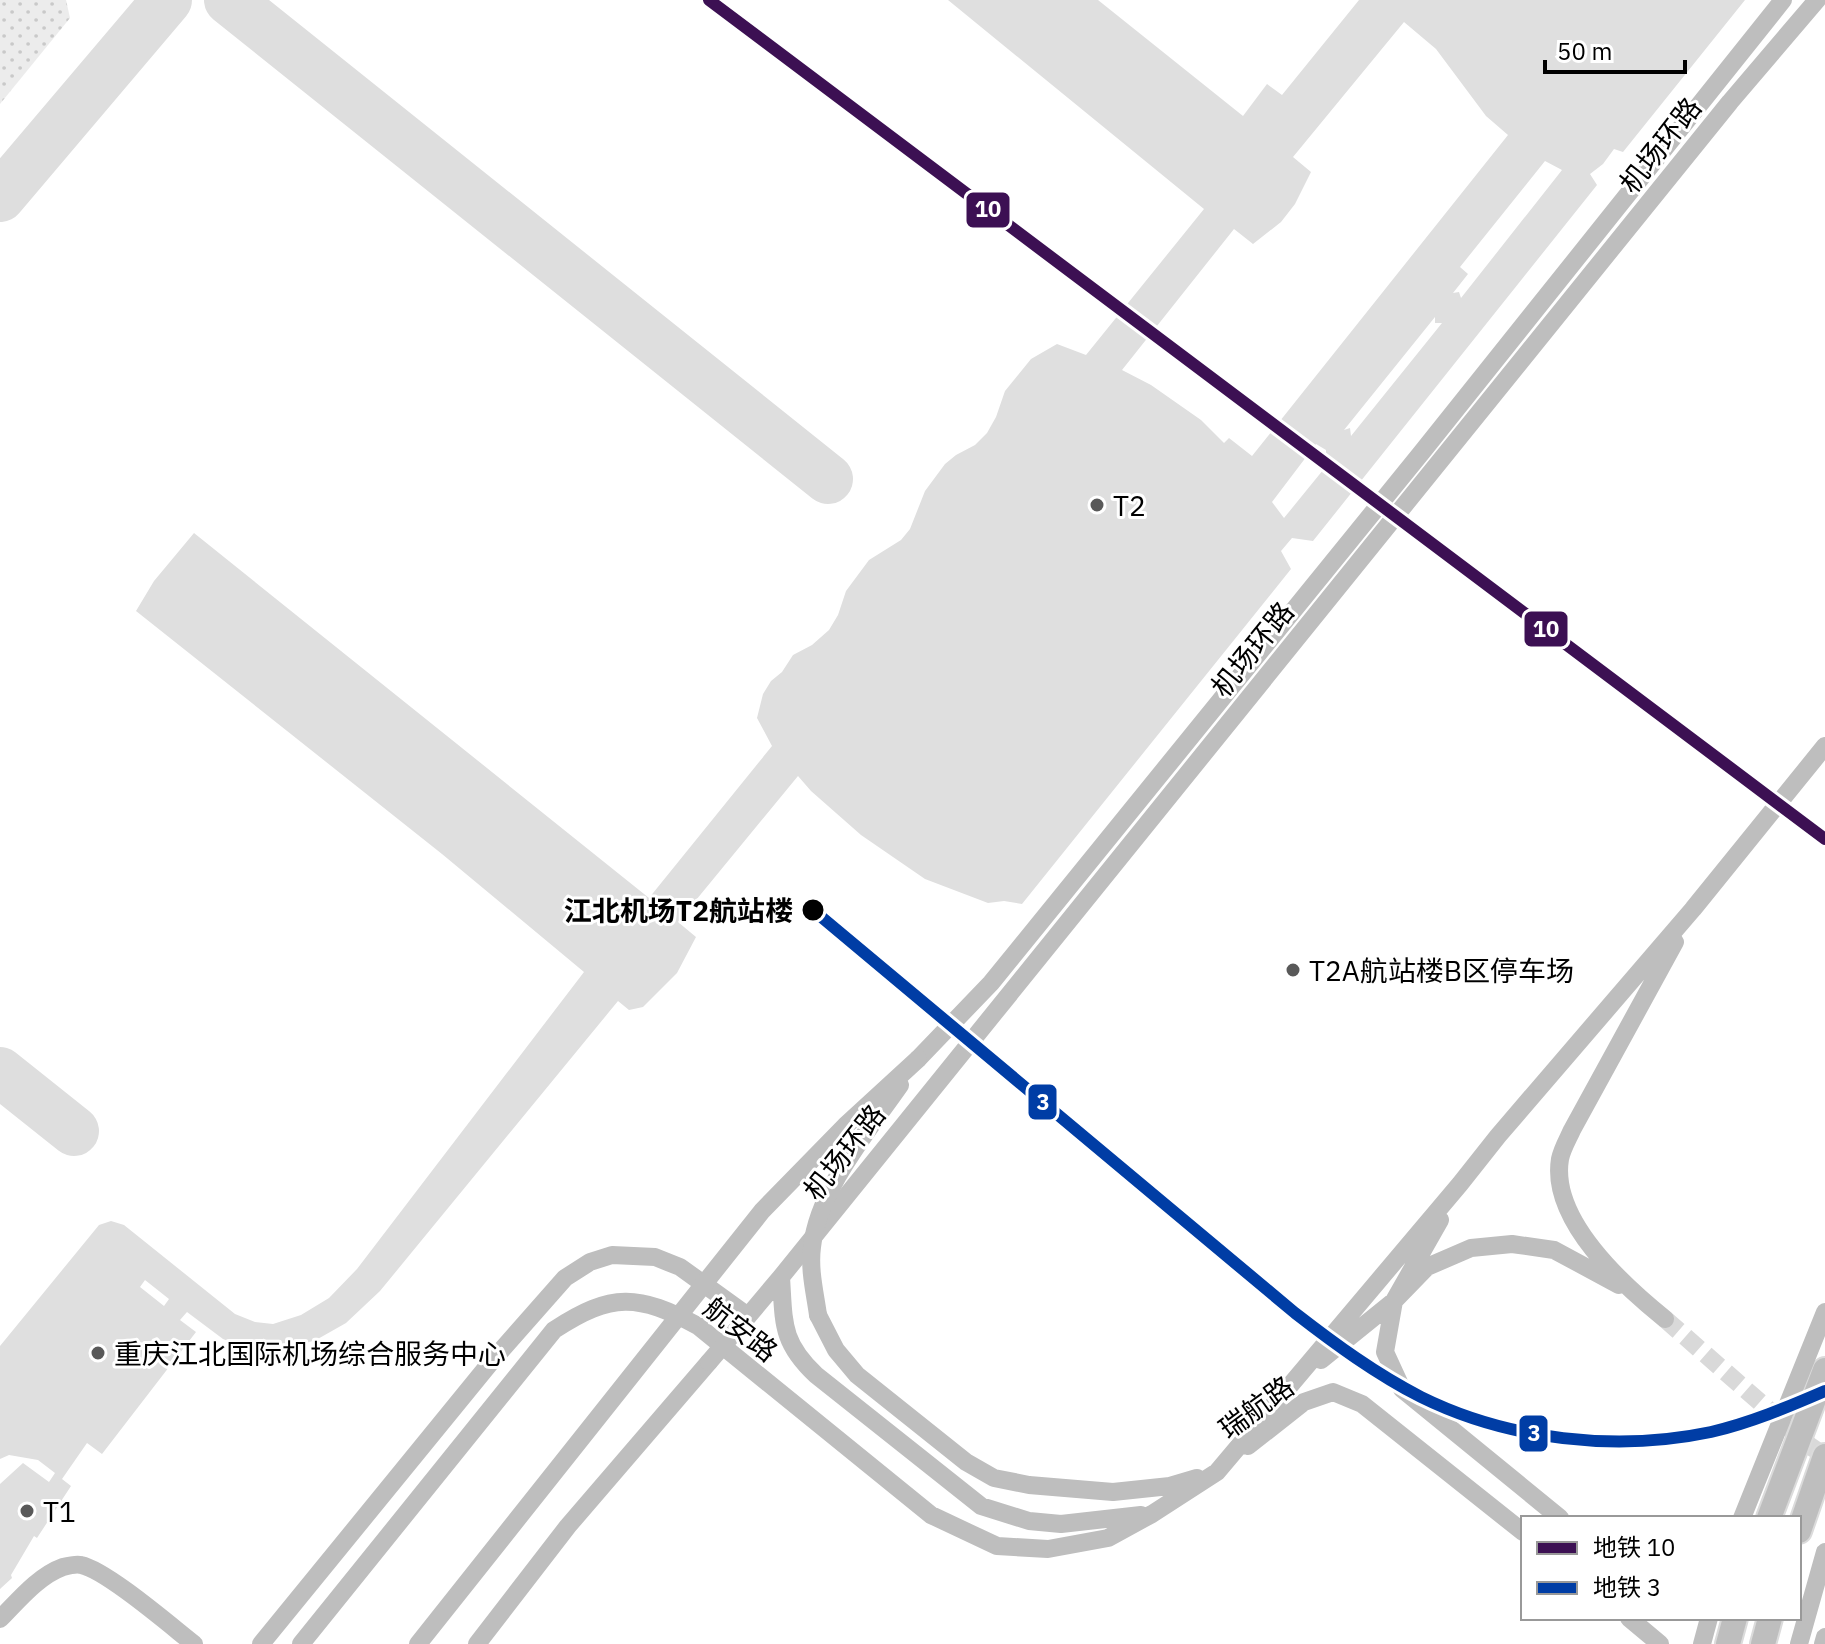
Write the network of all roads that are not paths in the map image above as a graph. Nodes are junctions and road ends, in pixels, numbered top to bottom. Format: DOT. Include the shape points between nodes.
graph roads {
  1 [pos="1783,0"];
  2 [pos="1817,0"];
  3 [pos="1825,746"];
  4 [pos="1693,909"];
  5 [pos="918,1059"];
  6 [pos="1460,1184"];
  7 [pos="781,1277"];
  8 [pos="1629,1290"];
  9 [pos="1394,1301"];
  10 [pos="1825,1312"];
  11 [pos="748,1316"];
  12 [pos="1665,1319"];
  13 [pos="1825,1370"];
  14 [pos="1287,1387"];
  15 [pos="1825,1456"];
  16 [pos="1217,1472"];
  17 [pos="1152,1514"];
  18 [pos="1558,1516"];
  19 [pos="1743,1516"];
  20 [pos="1770,1516"];
  21 [pos="1801,1525"];
  22 [pos="1521,1530"];
  23 [pos="1825,1552"];
  24 [pos="0,1619"];
  25 [pos="1631,1620"];
  26 [pos="1708,1620"];
  27 [pos="1734,1620"];
  28 [pos="1769,1620"];
  29 [pos="1825,1637"];
  30 [pos="194,1644"];
  31 [pos="261,1644"];
  32 [pos="301,1644"];
  33 [pos="418,1644"];
  34 [pos="477,1644"];
  35 [pos="1660,1644"];
  36 [pos="1702,1644"];
  37 [pos="1728,1644"];
  38 [pos="1763,1644"];
  39 [pos="1799,1644"];
  40 [pos="1823,1644"];
  1 -- 5 [label="street, 机场环路" via="991,983"];
  2 -- 7 [label="street, 机场环路"];
  3 -- 4 [label="street"];
  4 -- 6 [label="street"];
  4 -- 8 [label="street" via="1560,1158 1561,1189 1576,1222"];
  5 -- 16 [label="street, bridge" via="839,1174 812,1245 818,1315 836,1350 857,1375 966,1462 994,1478 1113,1492 1170,1486"];
  5 -- 33 [label="street, bridge" via="762,1211"];
  6 -- 9 [label="street"];
  6 -- 14 [label="street"];
  7 -- 11 [label="street, 机场环路"];
  7 -- 17 [label="street" via="787,1334 797,1358 981,1506 1029,1521 1061,1524"];
  8 -- 9 [label="street" via="1554,1250 1512,1244 1471,1248 1427,1267"];
  8 -- 12 [label="street"];
  9 -- 14 [label="street"];
  9 -- 18 [label="street" via="1385,1352 1402,1389"];
  10 -- 19 [label="street"];
  11 -- 31 [label="street, 航安路" via="680,1267 655,1257 612,1255 565,1278"];
  11 -- 34 [label="street, 机场环路, bridge" via="568,1526"];
  13 -- 20 [label="highway"];
  14 -- 16 [label="street"];
  15 -- 21 [label="highway"];
  16 -- 17 [label="street"];
  16 -- 22 [label="street, 瑞航路" via="1304,1402 1333,1392 1362,1404"];
  17 -- 32 [label="street, 航安路" via="1108,1538 1048,1549 997,1546 931,1515 698,1326 645,1302 611,1301 554,1330"];
  23 -- 39 [label="street"];
  24 -- 30 [label="street" via="49,1575 80,1565 120,1587"];
  25 -- 35 [label="street"];
  26 -- 36 [label="street"];
  27 -- 37 [label="highway"];
  28 -- 38 [label="highway"];
  29 -- 40 [label="street"];
}
